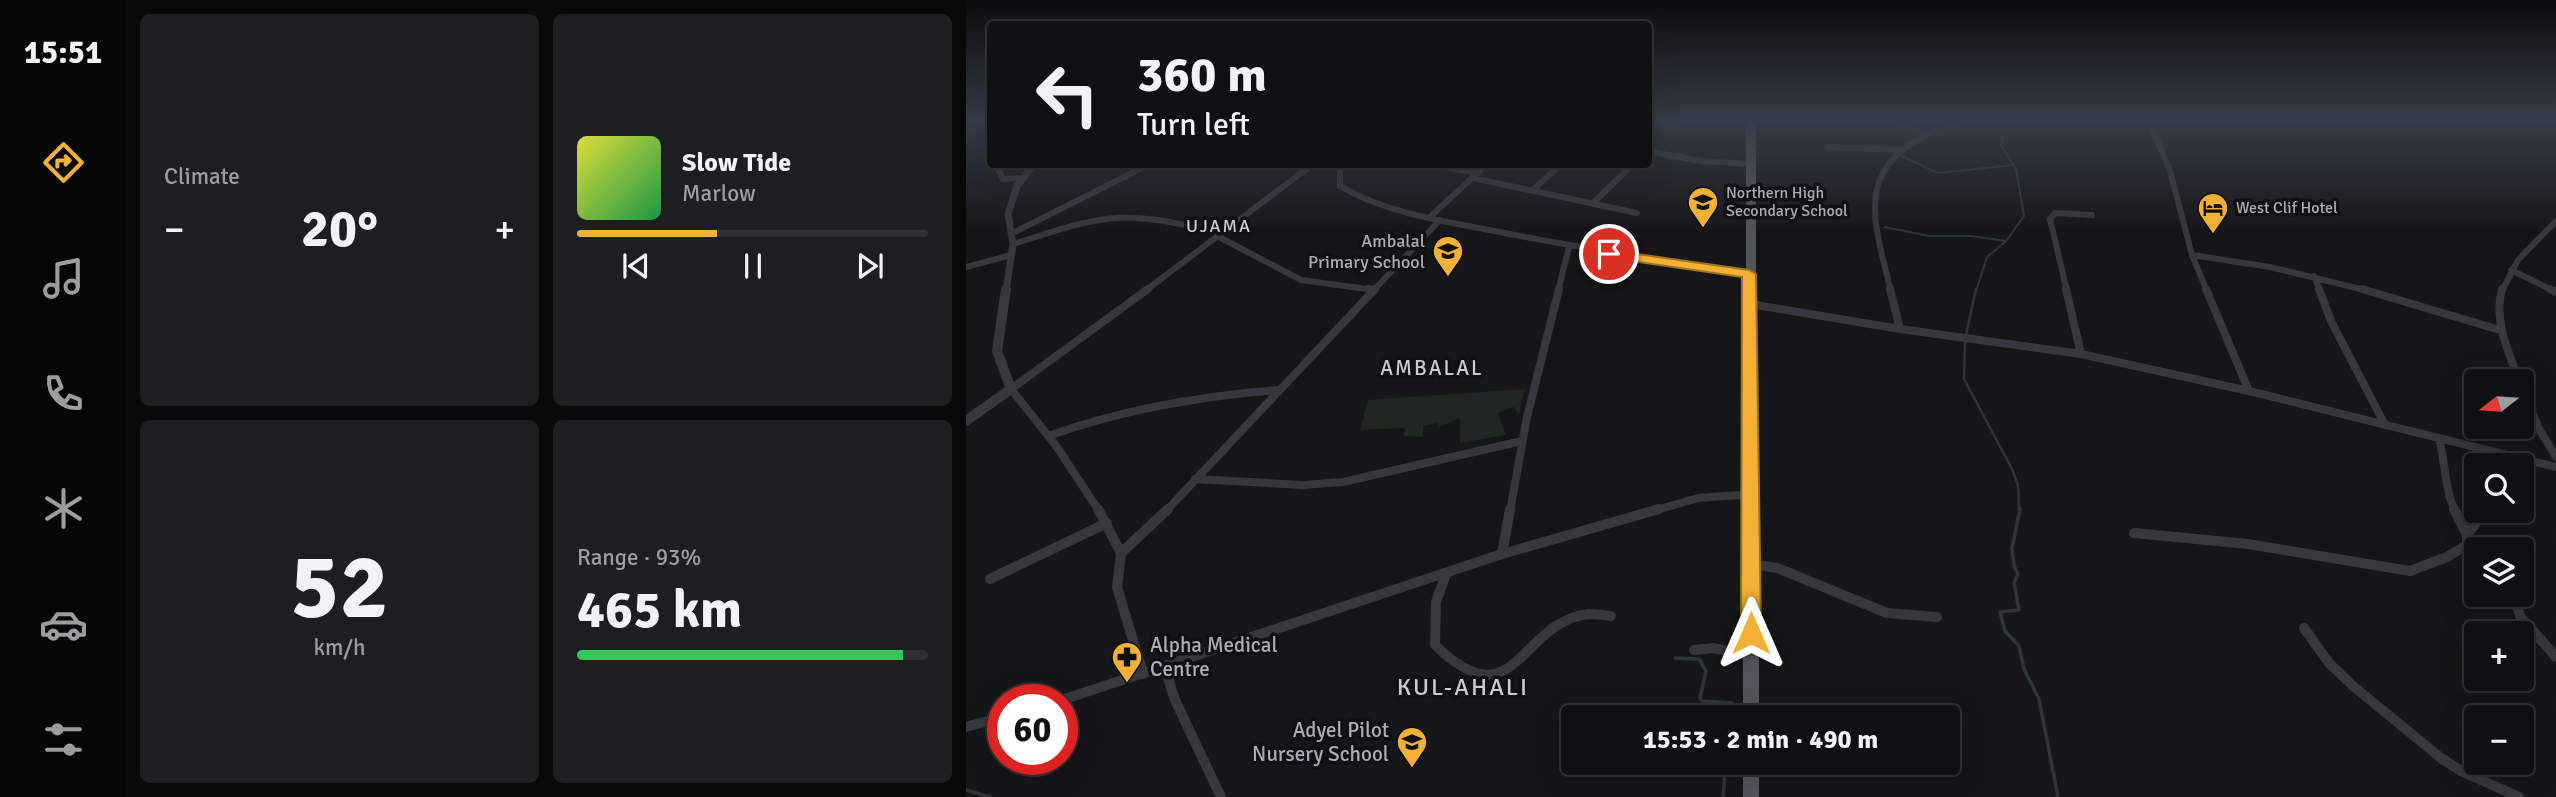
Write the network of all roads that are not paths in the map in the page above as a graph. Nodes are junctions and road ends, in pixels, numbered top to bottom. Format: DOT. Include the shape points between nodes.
graph roads {
  1 [pos="1687,158"];
  2 [pos="1751,158"];
  3 [pos="1895,158"];
  4 [pos="2164,158"];
  5 [pos="1751,164"];
  6 [pos="998,168"];
  7 [pos="1030,168"];
  8 [pos="1143,168"];
  9 [pos="1308,168"];
  10 [pos="1340,168"];
  11 [pos="1444,168"];
  12 [pos="1483,168"];
  13 [pos="1557,168"];
  14 [pos="1628,169"];
  15 [pos="1475,176"];
  16 [pos="1021,178"];
  17 [pos="1533,190"];
  18 [pos="1594,202"];
  19 [pos="1637,214"];
  20 [pos="2092,215"];
  21 [pos="1436,218"];
  22 [pos="2556,220"];
  23 [pos="1221,235"];
  24 [pos="1012,239"];
  25 [pos="1569,247"];
  26 [pos="1011,255"];
  27 [pos="2192,255"];
  28 [pos="966,267"];
  29 [pos="2511,270"];
  30 [pos="1749,274"];
  31 [pos="2314,276"];
  32 [pos="1374,289"];
  33 [pos="2556,292"];
  34 [pos="1750,304"];
  35 [pos="1900,329"];
  36 [pos="2500,330"];
  37 [pos="2081,354"];
  38 [pos="2514,369"];
  39 [pos="1011,389"];
  40 [pos="1278,390"];
  41 [pos="2249,391"];
  42 [pos="2534,417"];
  43 [pos="966,421"];
  44 [pos="2385,425"];
  45 [pos="1051,435"];
  46 [pos="2439,439"];
  47 [pos="1522,441"];
  48 [pos="2498,453"];
  49 [pos="2556,457"];
  50 [pos="2534,462"];
  51 [pos="2556,467"];
  52 [pos="1195,479"];
  53 [pos="1752,494"];
  54 [pos="1107,523"];
  55 [pos="2134,533"];
  56 [pos="2466,537"];
  57 [pos="2464,543"];
  58 [pos="1121,553"];
  59 [pos="1502,554"];
  60 [pos="1752,564"];
  61 [pos="1446,574"];
  62 [pos="990,579"];
  63 [pos="2517,607"];
  64 [pos="1611,616"];
  65 [pos="1937,617"];
  66 [pos="2304,628"];
  67 [pos="1698,649"];
  68 [pos="1751,656"];
  69 [pos="2556,657"];
  70 [pos="1164,666"];
  71 [pos="1143,674"];
  72 [pos="1078,695"];
  73 [pos="1751,705"];
  74 [pos="987,721"];
  75 [pos="966,727"];
  76 [pos="1751,775"];
  77 [pos="1221,797"];
  78 [pos="1751,797"];
  79 [pos="2519,797"];
  1 -- 5 [label="street"];
  2 -- 5 [label="main road"];
  3 -- 35 [label="street" via="1875,188"];
  4 -- 27 [label="street"];
  5 -- 30 [label="main road"];
  6 -- 16 [label="street" via="1003,179"];
  7 -- 16 [label="street"];
  8 -- 24 [label="street"];
  9 -- 23 [label="street"];
  10 -- 21 [label="street" via="1339,186 1349,196"];
  11 -- 15 [label="street"];
  12 -- 15 [label="street"];
  13 -- 17 [label="street"];
  14 -- 18 [label="street"];
  15 -- 17 [label="street"];
  15 -- 21 [label="street"];
  16 -- 24 [label="street" via="1008,214"];
  17 -- 18 [label="street"];
  18 -- 19 [label="street"];
  20 -- 37 [label="street" via="2054,213 2050,219"];
  21 -- 25 [label="street"];
  21 -- 32 [label="street"];
  22 -- 29 [label="street"];
  23 -- 24 [label="street" via="1119,218"];
  23 -- 32 [label="street" via="1301,280"];
  23 -- 39 [label="street"];
  24 -- 26 [label="street"];
  25 -- 30 [label="street"];
  25 -- 47 [label="street"];
  26 -- 28 [label="street"];
  26 -- 39 [label="street" via="996,351"];
  27 -- 31 [label="street"];
  27 -- 41 [label="street"];
  29 -- 33 [label="street"];
  29 -- 36 [label="street" via="2499,296"];
  30 -- 34 [label="main road"];
  31 -- 36 [label="street"];
  31 -- 44 [label="street" via="2331,321"];
  32 -- 40 [label="street"];
  34 -- 35 [label="street"];
  34 -- 53 [label="main road"];
  35 -- 37 [label="street"];
  36 -- 38 [label="street"];
  37 -- 41 [label="street"];
  39 -- 43 [label="street"];
  39 -- 45 [label="street"];
  40 -- 45 [label="street" via="1221,394 1119,413"];
  40 -- 52 [label="street"];
  41 -- 44 [label="street"];
  42 -- 49 [label="street"];
  44 -- 46 [label="street"];
  45 -- 54 [label="street"];
  46 -- 48 [label="street"];
  46 -- 56 [label="street" via="2446,493"];
  47 -- 52 [label="street" via="1343,482 1303,485"];
  47 -- 59 [label="street"];
  50 -- 51 [label="street"];
  52 -- 58 [label="street"];
  53 -- 59 [label="street" via="1698,498"];
  53 -- 60 [label="main road"];
  54 -- 58 [label="street"];
  54 -- 62 [label="street"];
  55 -- 57 [label="street" via="2248,544 2410,571 2447,557"];
  58 -- 71 [label="street" via="1117,587"];
  59 -- 61 [label="street"];
  60 -- 65 [label="street" via="1777,568 1887,613"];
  60 -- 68 [label="main road"];
  61 -- 64 [label="street" via="1436,602 1435,645 1471,673 1485,676 1506,669 1562,623 1585,615"];
  61 -- 70 [label="street"];
  63 -- 69 [label="street"];
  66 -- 79 [label="street" via="2353,686 2441,758"];
  67 -- 68 [label="street"];
  68 -- 73 [label="main road"];
  70 -- 71 [label="street"];
  70 -- 77 [label="street" via="1175,705"];
  71 -- 72 [label="street"];
  74 -- 75 [label="street"];
  76 -- 78 [label="main road"];
}
